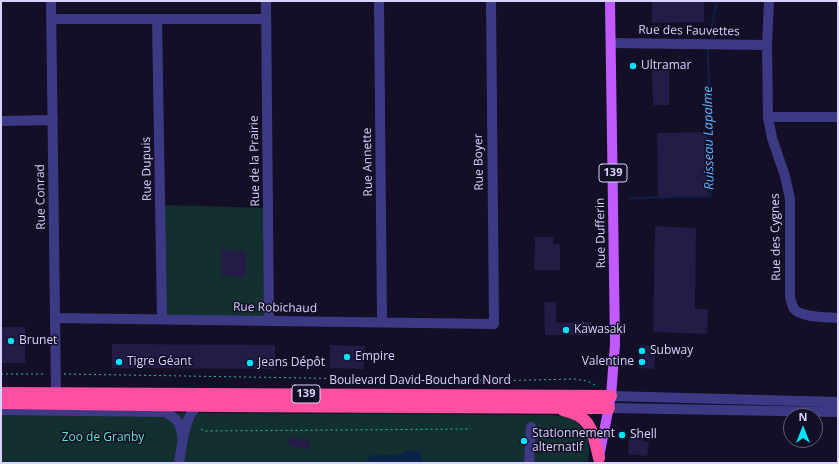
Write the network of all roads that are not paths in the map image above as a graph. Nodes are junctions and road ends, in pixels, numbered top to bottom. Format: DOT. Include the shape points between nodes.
graph roads {
  1 [pos="51,1"];
  2 [pos="266,1"];
  3 [pos="379,1"];
  4 [pos="491,1"];
  5 [pos="610,1"];
  6 [pos="769,1"];
  7 [pos="51,19"];
  8 [pos="157,19"];
  9 [pos="266,19"];
  10 [pos="611,43"];
  11 [pos="767,45"];
  12 [pos="768,117"];
  13 [pos="838,117"];
  14 [pos="53,120"];
  15 [pos="1,121"];
  16 [pos="55,318"];
  17 [pos="838,318"];
  18 [pos="162,320"];
  19 [pos="269,321"];
  20 [pos="382,322"];
  21 [pos="494,324"];
  22 [pos="1,393"];
  23 [pos="56,393"];
  24 [pos="418,395"];
  25 [pos="610,402"];
  26 [pos="838,402"];
  27 [pos="1,403"];
  28 [pos="198,405"];
  29 [pos="552,407"];
  30 [pos="1,410"];
  31 [pos="838,412"];
  32 [pos="531,427"];
  33 [pos="182,444"];
  34 [pos="599,460"];
  35 [pos="179,463"];
  36 [pos="529,463"];
  1 -- 7 [label="street, Rue Conrad"];
  2 -- 9 [label="street, Rue de la Prairie"];
  3 -- 20 [label="street, Rue Annette"];
  4 -- 21 [label="street, Rue Boyer"];
  5 -- 10 [label="main road, Rue Dufferin / 139"];
  6 -- 11 [label="street, Rue des Cygnes"];
  7 -- 8 [label="street"];
  7 -- 14 [label="street, Rue Conrad"];
  8 -- 9 [label="street"];
  8 -- 18 [label="street, Rue Dupuis"];
  9 -- 19 [label="street, Rue de la Prairie"];
  10 -- 11 [label="street, Rue des Fauvettes"];
  10 -- 25 [label="main road, Rue Dufferin / 139" via="616,316"];
  11 -- 12 [label="street, Rue des Cygnes"];
  12 -- 13 [label="street"];
  12 -- 17 [label="street, Rue des Cygnes" via="772,138 786,176 790,199 792,305 796,311 805,315"];
  14 -- 15 [label="street"];
  14 -- 16 [label="street, Rue Conrad"];
  16 -- 18 [label="street, Rue Robichaud"];
  16 -- 23 [label="street, Rue Conrad"];
  18 -- 19 [label="street, Rue Robichaud"];
  19 -- 20 [label="street, Rue Robichaud"];
  20 -- 21 [label="street, Rue Robichaud"];
  22 -- 23 [label="highway, Boulevard David-Bouchard Nord / 139"];
  23 -- 24 [label="highway, Boulevard David-Bouchard Nord / 139"];
  24 -- 25 [label="highway, Boulevard David-Bouchard Nord / 139"];
  24 -- 28 [label="street" via="352,400 215,399"];
  25 -- 26 [label="street, Boulevard David-Bouchard Nord"];
  25 -- 29 [label="highway, Boulevard David-Bouchard Nord / 139"];
  25 -- 31 [label="street, Boulevard David-Bouchard Nord"];
  25 -- 34 [label="main road, Rue Dufferin"];
  27 -- 28 [label="highway, Boulevard David-Bouchard Nord / 139"];
  28 -- 29 [label="highway, Boulevard David-Bouchard Nord / 139"];
  28 -- 33 [label="street" via="190,415"];
  29 -- 34 [label="highway" via="570,411 584,419 592,428"];
  30 -- 33 [label="street" via="165,412 179,424"];
  32 -- 36 [label="street"];
  33 -- 35 [label="street"];
}
